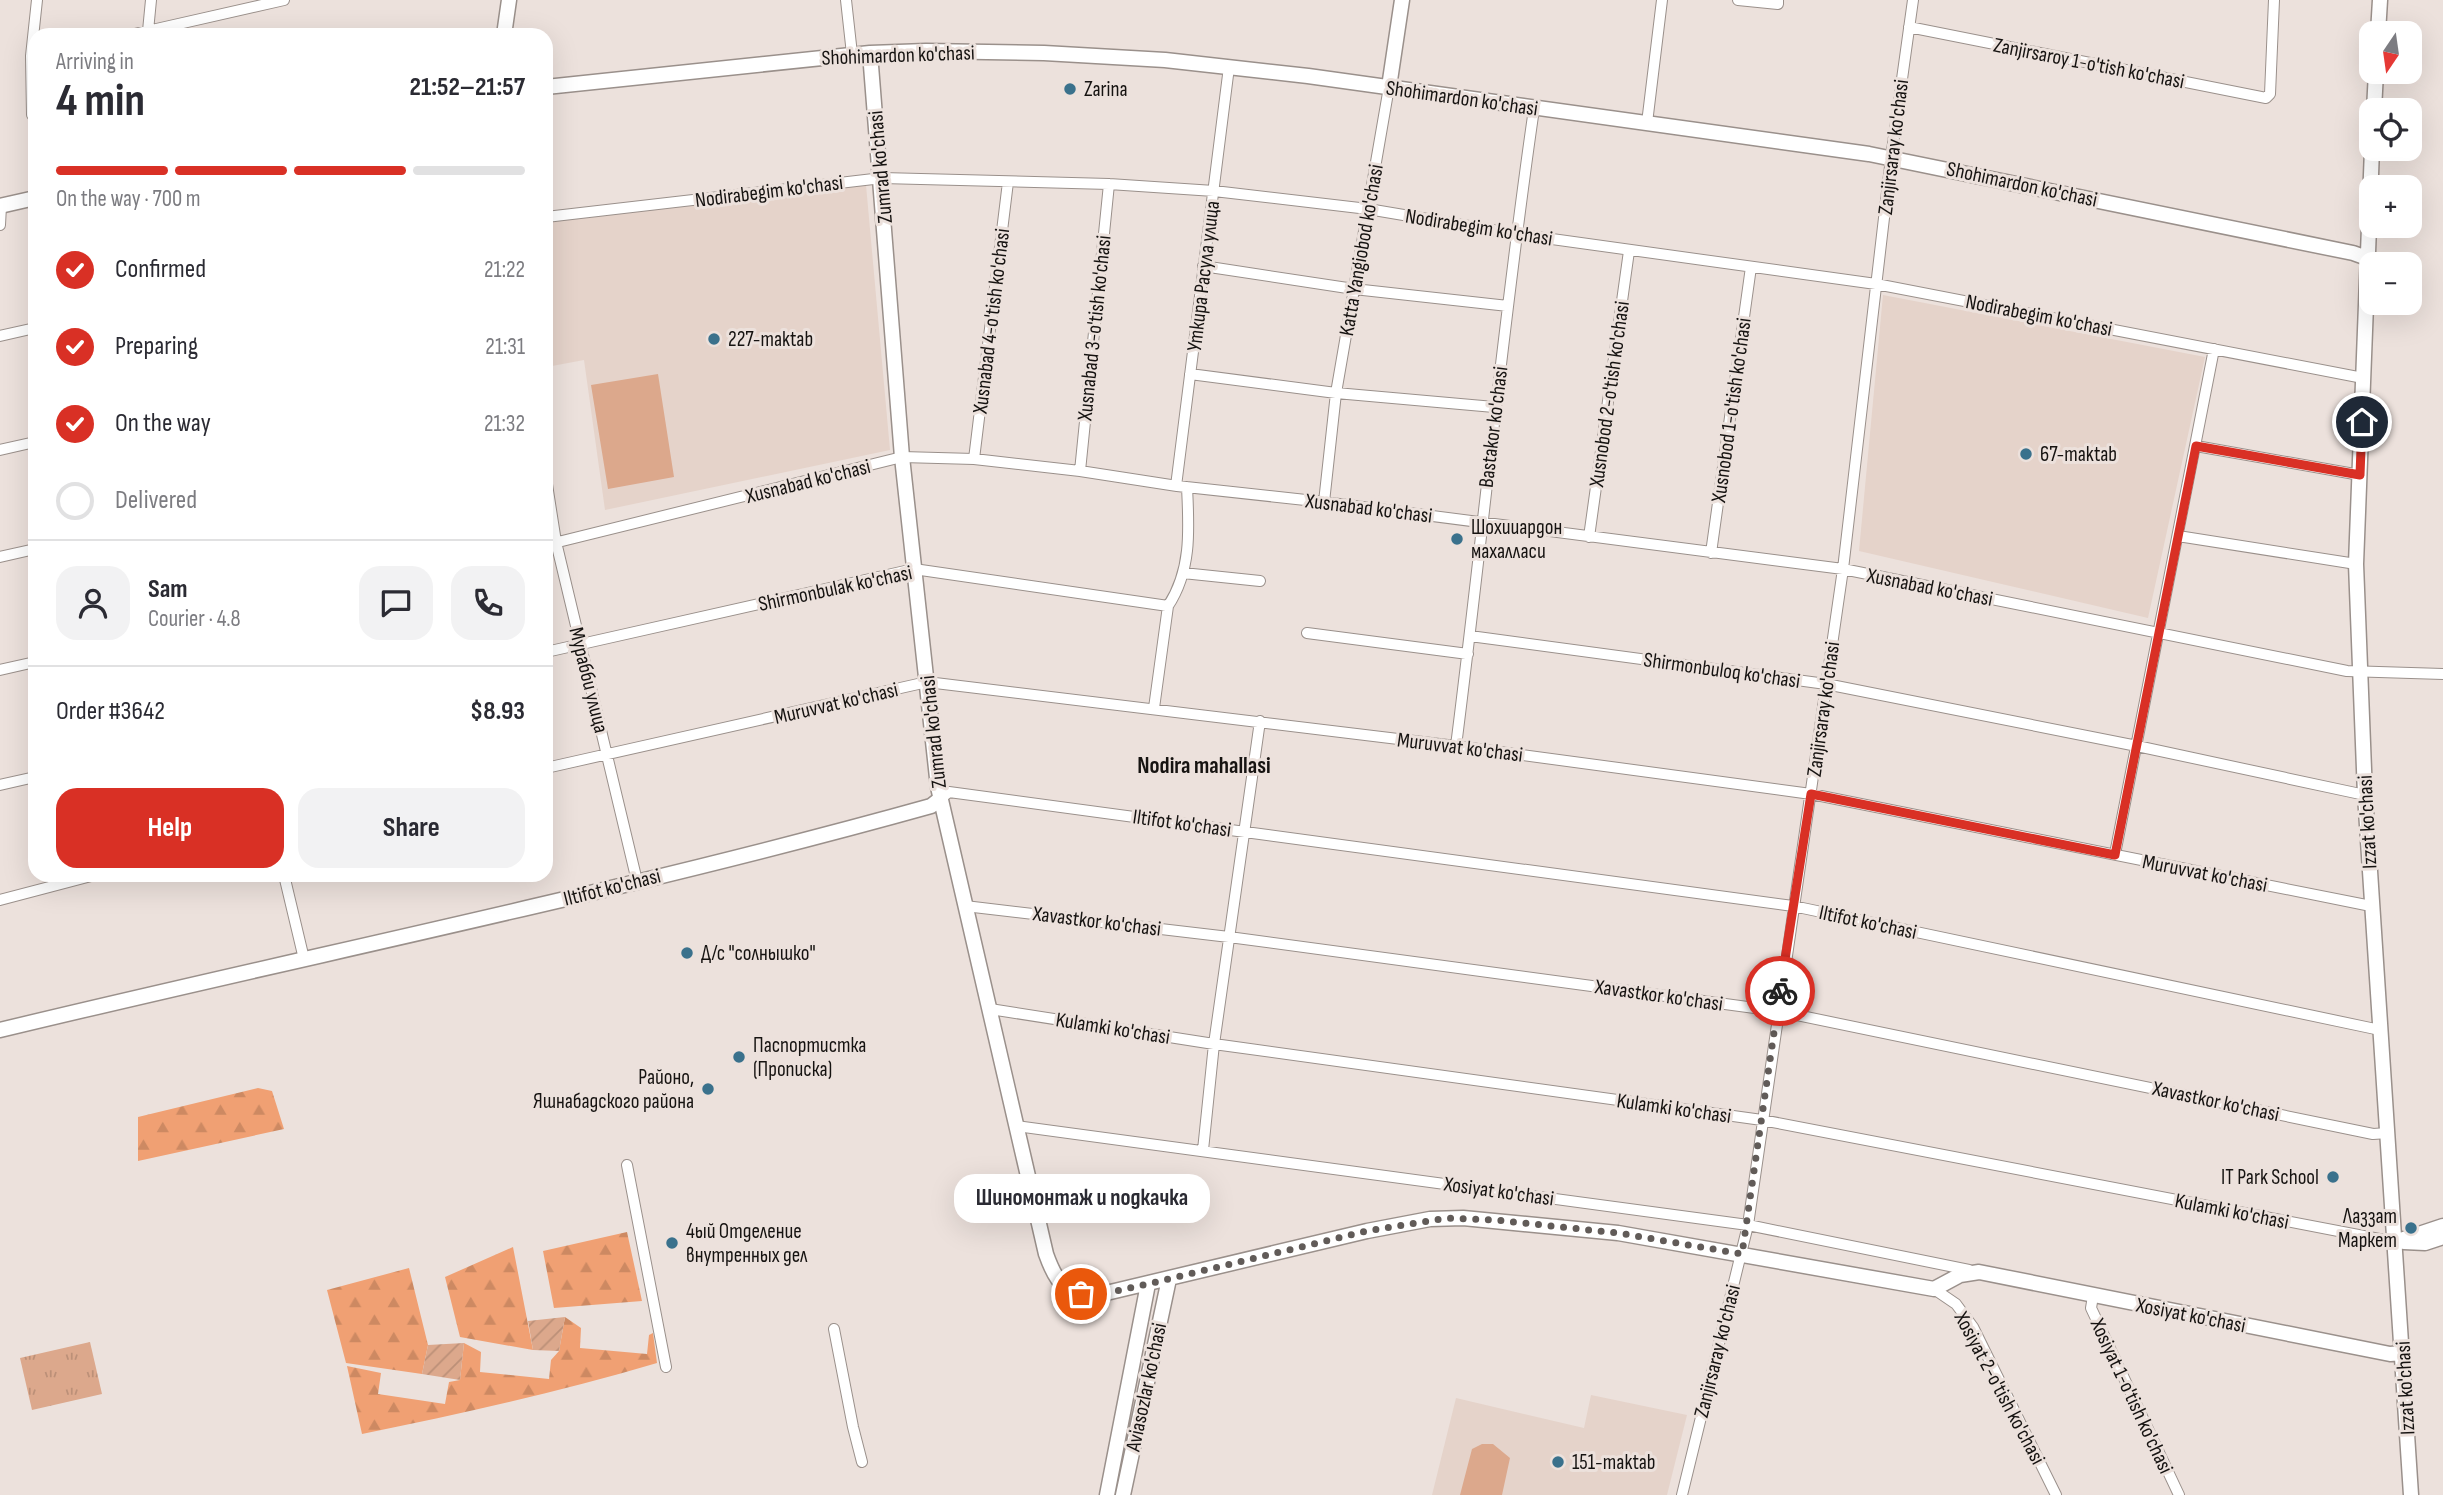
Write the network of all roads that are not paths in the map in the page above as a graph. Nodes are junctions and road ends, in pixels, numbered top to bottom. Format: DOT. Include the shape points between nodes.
graph roads {
  1 [pos="37,0"];
  2 [pos="151,0"];
  3 [pos="284,0"];
  4 [pos="509,0"];
  5 [pos="846,0"];
  6 [pos="1402,0"];
  7 [pos="1662,0"];
  8 [pos="1738,0"];
  9 [pos="1779,0"];
  10 [pos="1913,0"];
  11 [pos="2274,0"];
  12 [pos="2380,0"];
  13 [pos="2379,21"];
  14 [pos="1909,27"];
  15 [pos="35,28"];
  16 [pos="148,28"];
  17 [pos="161,28"];
  18 [pos="505,28"];
  19 [pos="870,53"];
  20 [pos="852,54"];
  21 [pos="1229,67"];
  22 [pos="553,86"];
  23 [pos="1390,87"];
  24 [pos="1534,109"];
  25 [pos="1647,123"];
  26 [pos="1891,158"];
  27 [pos="2371,161"];
  28 [pos="881,178"];
  29 [pos="1008,182"];
  30 [pos="1109,184"];
  31 [pos="1214,191"];
  32 [pos="28,200"];
  33 [pos="1,206"];
  34 [pos="1368,209"];
  35 [pos="553,215"];
  36 [pos="0,225"];
  37 [pos="1516,234"];
  38 [pos="1629,251"];
  39 [pos="2367,252"];
  40 [pos="2359,256"];
  41 [pos="1203,266"];
  42 [pos="1751,267"];
  43 [pos="1876,284"];
  44 [pos="1354,289"];
  45 [pos="1508,306"];
  46 [pos="2365,315"];
  47 [pos="28,330"];
  48 [pos="0,337"];
  49 [pos="2214,349"];
  50 [pos="1191,374"];
  51 [pos="2363,378"];
  52 [pos="1335,393"];
  53 [pos="1494,407"];
  54 [pos="28,444"];
  55 [pos="2196,446"];
  56 [pos="0,450"];
  57 [pos="902,457"];
  58 [pos="974,459"];
  59 [pos="1080,471"];
  60 [pos="2360,475"];
  61 [pos="1176,486"];
  62 [pos="1187,487"];
  63 [pos="1324,502"];
  64 [pos="1482,522"];
  65 [pos="2178,536"];
  66 [pos="1589,537"];
  67 [pos="553,544"];
  68 [pos="28,551"];
  69 [pos="553,551"];
  70 [pos="1711,553"];
  71 [pos="0,557"];
  72 [pos="2356,564"];
  73 [pos="914,569"];
  74 [pos="1843,569"];
  75 [pos="1183,573"];
  76 [pos="1260,581"];
  77 [pos="1168,606"];
  78 [pos="1307,633"];
  79 [pos="2160,633"];
  80 [pos="1470,636"];
  81 [pos="580,644"];
  82 [pos="553,650"];
  83 [pos="1468,654"];
  84 [pos="28,664"];
  85 [pos="0,670"];
  86 [pos="2360,673"];
  87 [pos="2443,674"];
  88 [pos="927,682"];
  89 [pos="1826,684"];
  90 [pos="1154,708"];
  91 [pos="1260,722"];
  92 [pos="1456,746"];
  93 [pos="2137,746"];
  94 [pos="607,754"];
  95 [pos="553,766"];
  96 [pos="28,779"];
  97 [pos="0,785"];
  98 [pos="1811,794"];
  99 [pos="2365,795"];
  100 [pos="940,799"];
  101 [pos="1244,831"];
  102 [pos="2115,855"];
  103 [pos="637,881"];
  104 [pos="68,882"];
  105 [pos="286,882"];
  106 [pos="0,900"];
  107 [pos="2372,905"];
  108 [pos="965,906"];
  109 [pos="1793,906"];
  110 [pos="1229,937"];
  111 [pos="304,958"];
  112 [pos="990,1009"];
  113 [pos="1777,1011"];
  114 [pos="0,1030"];
  115 [pos="2380,1030"];
  116 [pos="1214,1044"];
  117 [pos="1762,1121"];
  118 [pos="1016,1126"];
  119 [pos="2388,1133"];
  120 [pos="1203,1150"];
  121 [pos="627,1165"];
  122 [pos="1748,1225"];
  123 [pos="2443,1226"];
  124 [pos="2443,1237"];
  125 [pos="2395,1242"];
  126 [pos="1742,1254"];
  127 [pos="1979,1272"];
  128 [pos="1169,1279"];
  129 [pos="1148,1284"];
  130 [pos="1934,1289"];
  131 [pos="2093,1296"];
  132 [pos="834,1329"];
  133 [pos="2403,1353"];
  134 [pos="666,1367"];
  135 [pos="862,1462"];
  136 [pos="1107,1495"];
  137 [pos="1123,1495"];
  138 [pos="1682,1495"];
  139 [pos="2056,1495"];
  140 [pos="2179,1495"];
  141 [pos="2411,1495"];
  1 -- 15 [label="street"];
  2 -- 16 [label="street"];
  3 -- 17 [label="street"];
  4 -- 18 [label="main road"];
  5 -- 20 [label="street"];
  6 -- 23 [label="main road, Katta Yangiobod ko'chasi"];
  7 -- 25 [label="street"];
  8 -- 9 [label="street" via="1778,4"];
  10 -- 14 [label="street, Zanjirsaray ko'chasi"];
  11 -- 14 [label="street, Zanjirsaroy 1-o'tish ko'chasi" via="2266,98"];
  12 -- 13 [label="main road"];
  14 -- 26 [label="street, Zanjirsaray ko'chasi"];
  19 -- 20 [label="main road, Shohimardon ko'chasi"];
  19 -- 21 [label="main road, Shohimardon ko'chasi" via="1044,53"];
  19 -- 28 [label="main road, Zumrad ko'chasi"];
  20 -- 22 [label="main road, Shohimardon ko'chasi"];
  21 -- 23 [label="main road, Shohimardon ko'chasi"];
  21 -- 31 [label="street, Уткира Расула улица"];
  23 -- 24 [label="main road, Shohimardon ko'chasi"];
  23 -- 34 [label="street, Katta Yangiobod ko'chasi"];
  24 -- 25 [label="main road, Shohimardon ko'chasi"];
  24 -- 37 [label="street, Bastakor ko'chasi"];
  25 -- 26 [label="main road, Shohimardon ko'chasi"];
  26 -- 40 [label="main road, Shohimardon ko'chasi"];
  26 -- 43 [label="street, Zanjirsaray ko'chasi"];
  27 -- 39 [label="main road, Izzat ko'chasi"];
  28 -- 29 [label="street, Nodirabegim ko'chasi"];
  28 -- 35 [label="street, Nodirabegim ko'chasi"];
  28 -- 57 [label="main road, Zumrad ko'chasi"];
  29 -- 30 [label="street, Nodirabegim ko'chasi"];
  29 -- 58 [label="street, Xusnabad 4-o'tish ko'chasi"];
  30 -- 31 [label="street, Nodirabegim ko'chasi"];
  30 -- 59 [label="street, Xusnabad 3-o'tish ko'chasi"];
  31 -- 34 [label="street, Nodirabegim ko'chasi"];
  31 -- 41 [label="street, Уткира Расула улица"];
  32 -- 33 [label="main road"];
  33 -- 36 [label="street"];
  34 -- 37 [label="street, Nodirabegim ko'chasi"];
  34 -- 44 [label="street, Katta Yangiobod ko'chasi"];
  37 -- 38 [label="street, Nodirabegim ko'chasi"];
  37 -- 45 [label="street, Bastakor ko'chasi"];
  38 -- 42 [label="street, Nodirabegim ko'chasi"];
  38 -- 66 [label="street, Xusnobod 2-o'tish ko'chasi"];
  41 -- 44 [label="street"];
  41 -- 50 [label="street, Уткира Расула улица"];
  42 -- 43 [label="street, Nodirabegim ko'chasi"];
  42 -- 70 [label="street, Xusnobod 1-o'tish ko'chasi"];
  43 -- 49 [label="street, Nodirabegim ko'chasi"];
  43 -- 74 [label="street, Zanjirsaray ko'chasi"];
  44 -- 45 [label="street"];
  44 -- 52 [label="street, Katta Yangiobod ko'chasi"];
  45 -- 53 [label="street, Bastakor ko'chasi"];
  46 -- 51 [label="main road, Izzat ko'chasi"];
  47 -- 48 [label="street"];
  49 -- 51 [label="street, Nodirabegim ko'chasi"];
  49 -- 55 [label="street"];
  50 -- 52 [label="street"];
  50 -- 61 [label="street, Уткира Расула улица"];
  51 -- 60 [label="main road, Izzat ko'chasi"];
  52 -- 53 [label="street"];
  52 -- 63 [label="street, Katta Yangiobod ko'chasi"];
  53 -- 64 [label="street, Bastakor ko'chasi"];
  54 -- 56 [label="street"];
  55 -- 60 [label="street"];
  55 -- 65 [label="street"];
  57 -- 58 [label="street, Xusnabad ko'chasi"];
  57 -- 67 [label="street, Xusnabad ko'chasi"];
  57 -- 73 [label="main road, Zumrad ko'chasi"];
  58 -- 59 [label="street, Xusnabad ko'chasi"];
  59 -- 61 [label="street, Xusnabad ko'chasi"];
  60 -- 72 [label="main road, Izzat ko'chasi"];
  61 -- 62 [label="street, Xusnabad ko'chasi"];
  62 -- 63 [label="street, Xusnabad ko'chasi"];
  62 -- 75 [label="street" via="1189,538"];
  63 -- 64 [label="street, Xusnabad ko'chasi"];
  64 -- 66 [label="street, Xusnabad ko'chasi"];
  64 -- 80 [label="street, Bastakor ko'chasi"];
  65 -- 72 [label="street"];
  65 -- 79 [label="street"];
  66 -- 70 [label="street, Xusnabad ko'chasi"];
  68 -- 71 [label="street"];
  69 -- 81 [label="street, Мурабби улица"];
  70 -- 74 [label="street, Xusnabad ko'chasi"];
  72 -- 86 [label="main road, Izzat ko'chasi"];
  73 -- 77 [label="street, Shirmonbulak ko'chasi"];
  73 -- 81 [label="street, Shirmonbulak ko'chasi"];
  73 -- 88 [label="main road, Zumrad ko'chasi"];
  74 -- 79 [label="street, Xusnabad ko'chasi"];
  74 -- 89 [label="street, Zanjirsaray ko'chasi"];
  75 -- 76 [label="street"];
  75 -- 77 [label="street"];
  77 -- 90 [label="street"];
  78 -- 83 [label="street"];
  79 -- 86 [label="street, Xusnabad ko'chasi"];
  79 -- 93 [label="street"];
  80 -- 83 [label="street, Bastakor ko'chasi"];
  80 -- 89 [label="street, Shirmonbuloq ko'chasi"];
  81 -- 82 [label="street, Shirmonbulak ko'chasi"];
  81 -- 94 [label="street, Мурабби улица"];
  83 -- 92 [label="street, Bastakor ko'chasi"];
  84 -- 85 [label="street"];
  86 -- 87 [label="street, Xusnabad ko'chasi"];
  86 -- 99 [label="main road, Izzat ko'chasi"];
  88 -- 90 [label="street, Muruvvat ko'chasi"];
  88 -- 94 [label="street, Muruvvat ko'chasi"];
  88 -- 100 [label="main road, Zumrad ko'chasi"];
  89 -- 93 [label="street, Shirmonbuloq ko'chasi"];
  89 -- 98 [label="street, Zanjirsaray ko'chasi"];
  90 -- 91 [label="street, Muruvvat ko'chasi"];
  91 -- 92 [label="street, Muruvvat ko'chasi"];
  91 -- 101 [label="street"];
  92 -- 98 [label="street, Muruvvat ko'chasi"];
  93 -- 99 [label="street, Shirmonbuloq ko'chasi"];
  93 -- 102 [label="street"];
  94 -- 95 [label="street, Muruvvat ko'chasi"];
  94 -- 103 [label="street, Мурабби улица"];
  96 -- 97 [label="street"];
  98 -- 102 [label="street, Muruvvat ko'chasi"];
  98 -- 109 [label="street, Zanjirsaray ko'chasi"];
  99 -- 107 [label="main road, Izzat ko'chasi"];
  100 -- 101 [label="street, Iltifot ko'chasi" via="949,792"];
  100 -- 103 [label="main road, Iltifot ko'chasi" via="931,806 810,840"];
  100 -- 108 [label="main road, Zumrad ko'chasi"];
  101 -- 109 [label="street, Iltifot ko'chasi"];
  101 -- 110 [label="street"];
  102 -- 107 [label="street, Muruvvat ko'chasi"];
  103 -- 111 [label="main road, Iltifot ko'chasi"];
  104 -- 106 [label="street"];
  105 -- 111 [label="street"];
  107 -- 115 [label="main road, Izzat ko'chasi"];
  108 -- 110 [label="street, Xavastkor ko'chasi"];
  108 -- 112 [label="main road, Zumrad ko'chasi"];
  109 -- 113 [label="street, Zanjirsaray ko'chasi"];
  109 -- 115 [label="street, Iltifot ko'chasi"];
  110 -- 113 [label="street, Xavastkor ko'chasi"];
  110 -- 116 [label="street"];
  111 -- 114 [label="main road, Iltifot ko'chasi"];
  112 -- 116 [label="street, Kulamki ko'chasi"];
  112 -- 118 [label="main road, Zumrad ko'chasi"];
  113 -- 117 [label="street, Zanjirsaray ko'chasi"];
  113 -- 119 [label="street, Xavastkor ko'chasi"];
  115 -- 119 [label="main road, Izzat ko'chasi"];
  116 -- 117 [label="street, Kulamki ko'chasi"];
  116 -- 120 [label="street"];
  117 -- 122 [label="street, Zanjirsaray ko'chasi"];
  117 -- 125 [label="street, Kulamki ko'chasi"];
  118 -- 120 [label="street, Xosiyat ko'chasi"];
  118 -- 129 [label="main road, Zumrad ko'chasi" via="1046,1254 1057,1281 1070,1291 1087,1295"];
  119 -- 125 [label="main road, Izzat ko'chasi"];
  120 -- 122 [label="street, Xosiyat ko'chasi"];
  121 -- 134 [label="street"];
  122 -- 126 [label="street, Zanjirsaray ko'chasi"];
  122 -- 127 [label="street, Xosiyat ko'chasi"];
  123 -- 125 [label="main road"];
  124 -- 125 [label="main road" via="2425,1243"];
  125 -- 133 [label="main road, Izzat ko'chasi"];
  126 -- 128 [label="main road, Xosiyat ko'chasi" via="1618,1233 1447,1218 1367,1231"];
  126 -- 130 [label="main road, Xosiyat ko'chasi"];
  126 -- 138 [label="street, Zanjirsaray ko'chasi"];
  127 -- 130 [label="main road, Xosiyat ko'chasi" via="1959,1275"];
  127 -- 131 [label="main road, Xosiyat ko'chasi"];
  128 -- 129 [label="main road, Zumrad ko'chasi"];
  128 -- 137 [label="main road, Aviasozlar ko'chasi"];
  129 -- 136 [label="main road, Aviasozlar ko'chasi"];
  130 -- 139 [label="street, Xosiyat 2-o'tish ko'chasi" via="1956,1304 1973,1327"];
  131 -- 133 [label="main road, Xosiyat ko'chasi" via="2389,1354"];
  131 -- 140 [label="street, Xosiyat 1-o'tish ko'chasi" via="2091,1308"];
  132 -- 135 [label="street"];
  133 -- 141 [label="main road, Izzat ko'chasi"];
}
